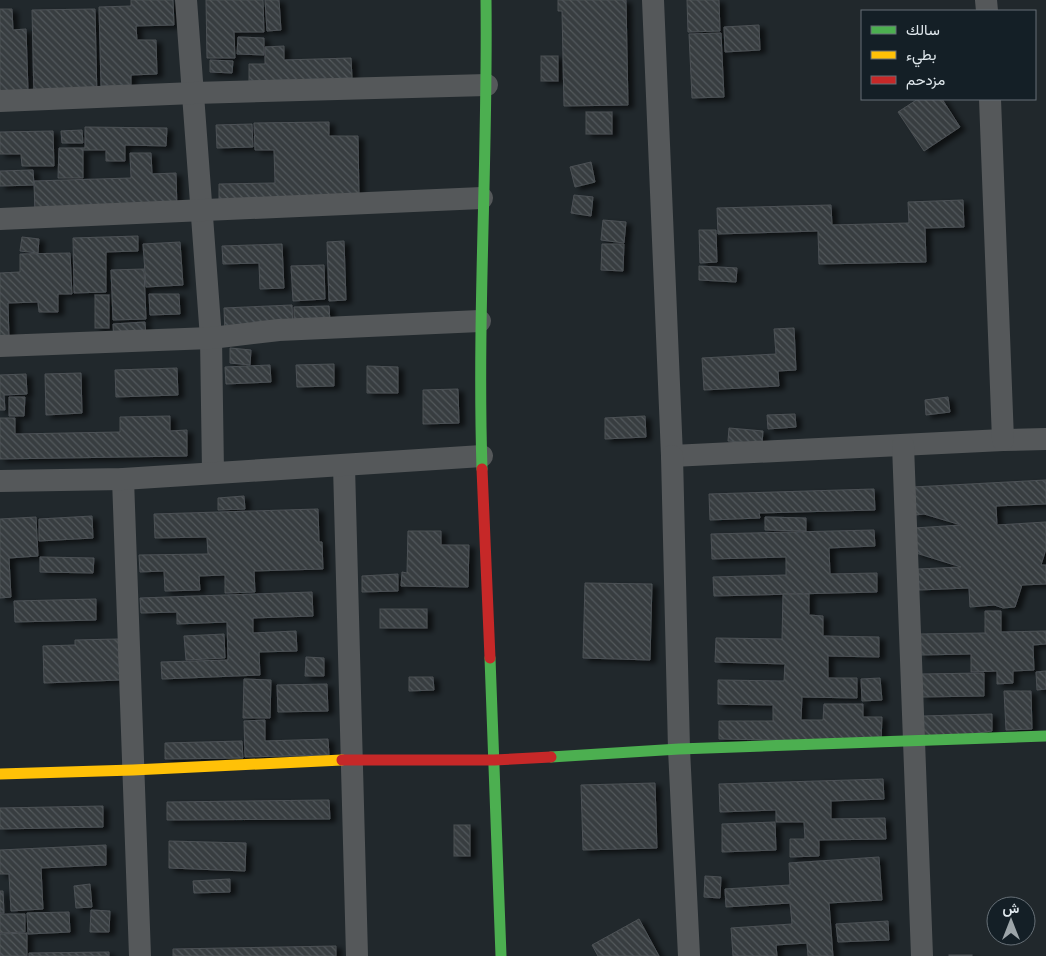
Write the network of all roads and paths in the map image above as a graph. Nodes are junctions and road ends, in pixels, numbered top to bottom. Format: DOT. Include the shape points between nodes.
graph roads {
  1 [pos="186,0"];
  2 [pos="486,0"];
  3 [pos="653,0"];
  4 [pos="487,85"];
  5 [pos="194,93"];
  6 [pos="990,100"];
  7 [pos="0,101"];
  8 [pos="482,198"];
  9 [pos="201,210"];
  10 [pos="0,219"];
  11 [pos="480,321"];
  12 [pos="211,338"];
  13 [pos="0,346"];
  14 [pos="1046,439"];
  15 [pos="1003,440"];
  16 [pos="902,445"];
  17 [pos="482,456"];
  18 [pos="672,456"];
  19 [pos="344,466"];
  20 [pos="213,472"];
  21 [pos="123,479"];
  22 [pos="0,481"];
  23 [pos="1046,736"];
  24 [pos="913,741"];
  25 [pos="678,749"];
  26 [pos="352,760"];
  27 [pos="494,760"];
  28 [pos="134,770"];
  29 [pos="0,774"];
  30 [pos="140,956"];
  31 [pos="357,956"];
  32 [pos="501,956"];
  33 [pos="689,956"];
  34 [pos="922,956"];
  1 -- 5 [label="street"];
  2 -- 4 [label="street"];
  3 -- 18 [label="street"];
  4 -- 5 [label="street"];
  4 -- 8 [label="street"];
  5 -- 7 [label="street"];
  5 -- 9 [label="street"];
  6 -- 15 [label="street"];
  8 -- 9 [label="street"];
  8 -- 11 [label="street"];
  9 -- 10 [label="street"];
  9 -- 12 [label="street"];
  11 -- 12 [label="street" via="279,330"];
  11 -- 17 [label="street"];
  12 -- 13 [label="street"];
  12 -- 20 [label="street"];
  14 -- 15 [label="street"];
  15 -- 16 [label="street"];
  16 -- 18 [label="street"];
  16 -- 24 [label="street"];
  17 -- 19 [label="street"];
  17 -- 27 [label="street"];
  18 -- 25 [label="street"];
  19 -- 20 [label="street"];
  19 -- 26 [label="street"];
  20 -- 21 [label="street"];
  21 -- 22 [label="street"];
  21 -- 28 [label="street"];
  23 -- 24 [label="street"];
  24 -- 25 [label="street"];
  24 -- 34 [label="street"];
  25 -- 27 [label="street"];
  25 -- 33 [label="street"];
  26 -- 27 [label="street"];
  26 -- 28 [label="street"];
  26 -- 31 [label="street"];
  27 -- 32 [label="street"];
  28 -- 29 [label="street"];
  28 -- 30 [label="street"];
}
